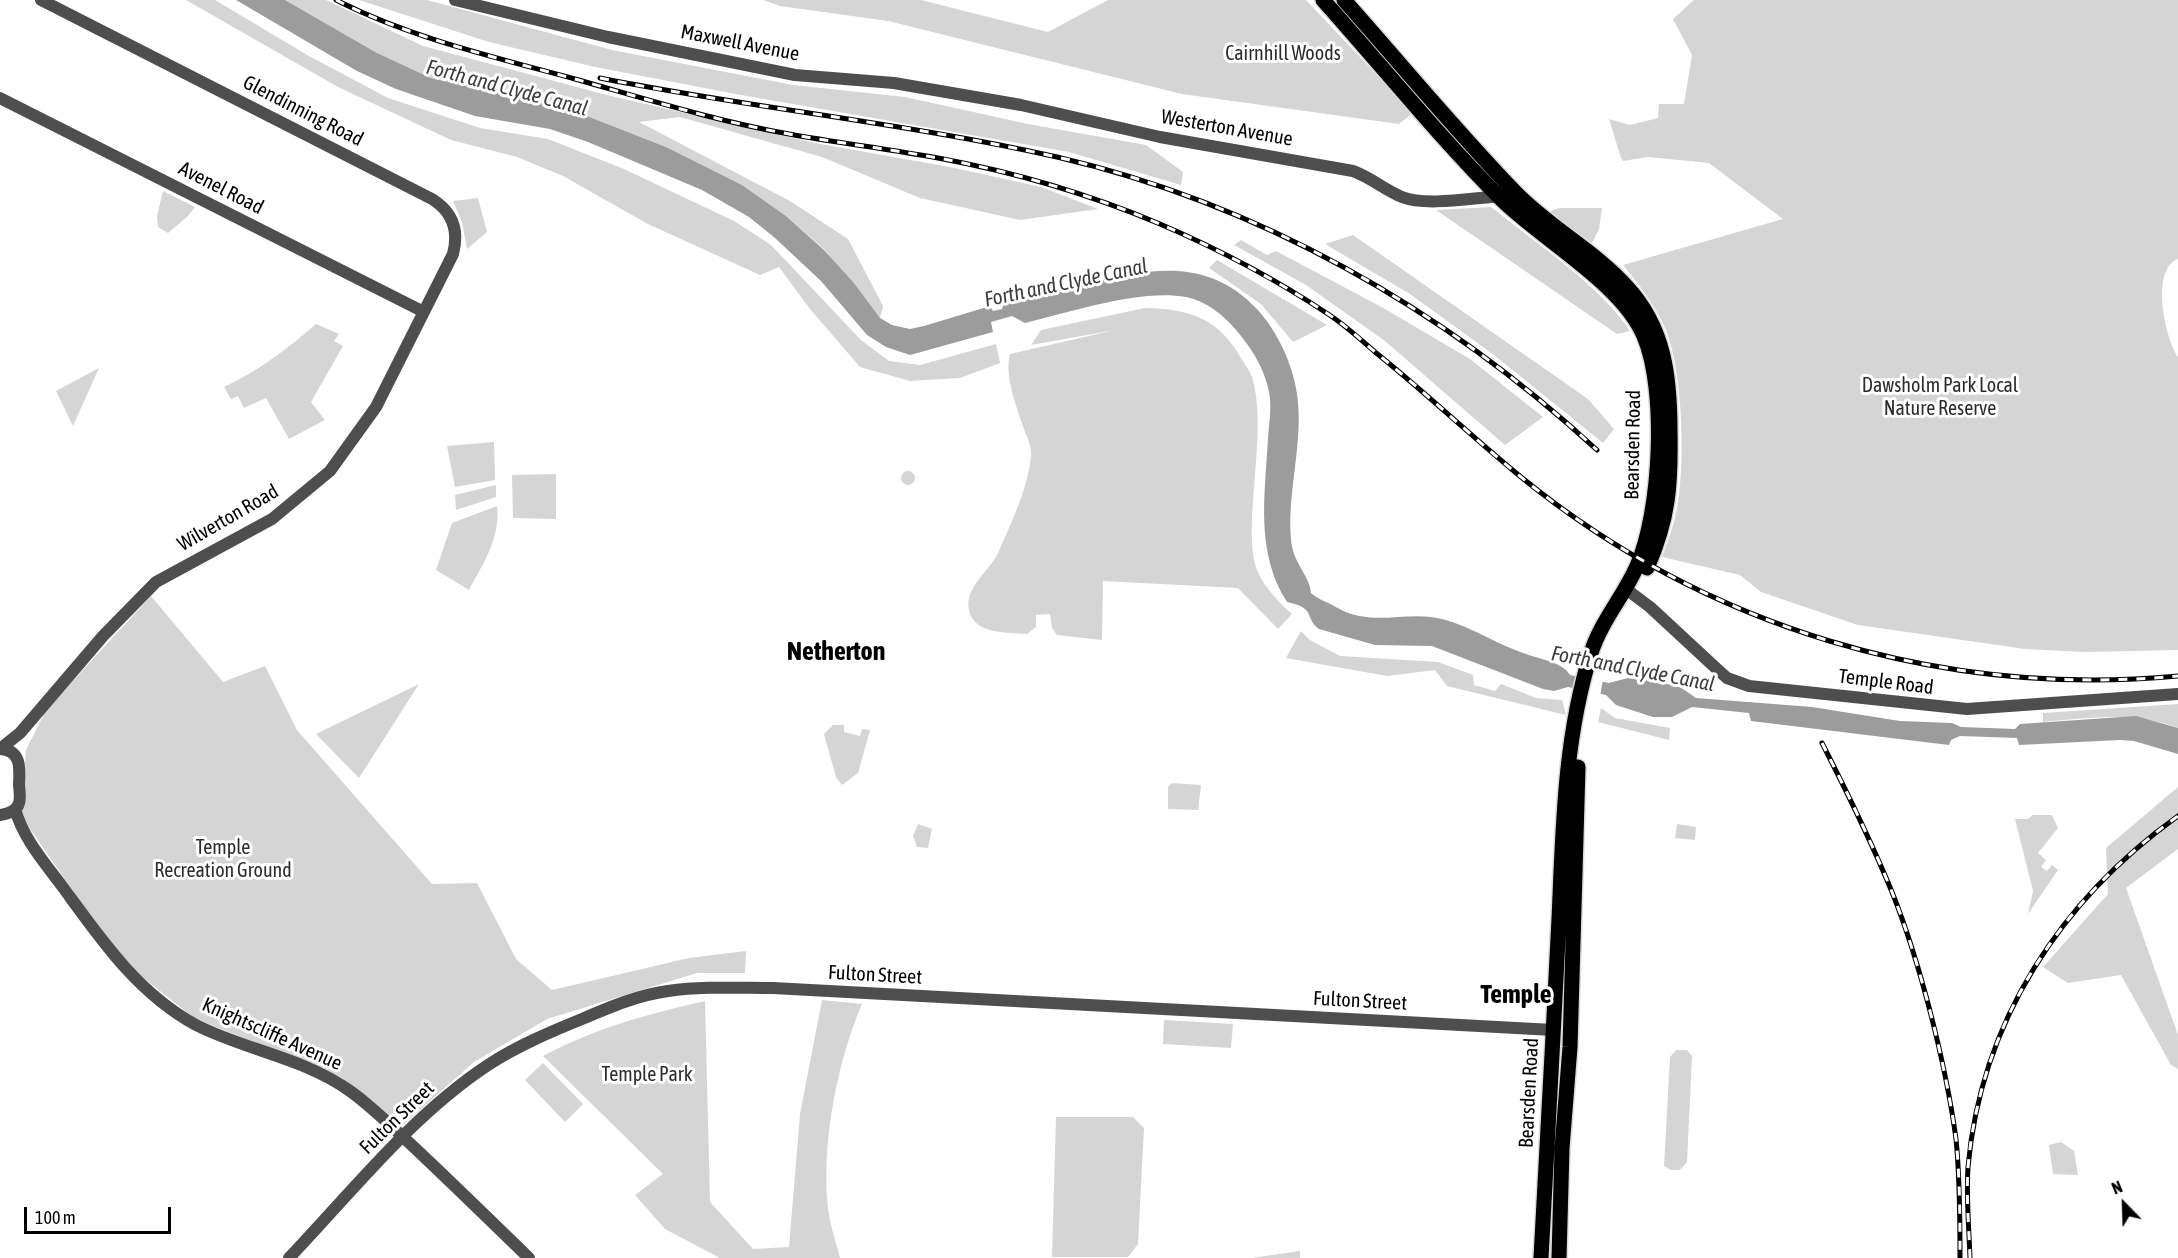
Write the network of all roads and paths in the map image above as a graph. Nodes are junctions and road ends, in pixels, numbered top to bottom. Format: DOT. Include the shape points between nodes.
graph roads {
  1 [pos="41,0"];
  2 [pos="455,0"];
  3 [pos="1323,0"];
  4 [pos="1344,0"];
  5 [pos="0,98"];
  6 [pos="1021,105"];
  7 [pos="1518,195"];
  8 [pos="1499,196"];
  9 [pos="424,312"];
  10 [pos="1629,591"];
  11 [pos="2178,694"];
  12 [pos="1584,706"];
  13 [pos="20,734"];
  14 [pos="0,749"];
  15 [pos="18,757"];
  16 [pos="15,809"];
  17 [pos="1,815"];
  18 [pos="20,827"];
  19 [pos="1553,1030"];
  20 [pos="1570,1031"];
  21 [pos="403,1137"];
  22 [pos="289,1258"];
  23 [pos="529,1258"];
  24 [pos="1541,1258"];
  25 [pos="1559,1258"];
  1 -- 9 [label="street, Glendinning Road" via="440,203 453,222 455,244"];
  2 -- 6 [label="street, Maxwell Avenue" via="608,37 795,75 894,83"];
  3 -- 8 [label="main road, Bearsden Road"];
  4 -- 7 [label="main road, Bearsden Road"];
  5 -- 9 [label="street, Avenel Road"];
  6 -- 8 [label="street, Westerton Avenue" via="1160,137 1353,171 1402,197 1422,200"];
  7 -- 8 [label="street, Westerton Avenue"];
  7 -- 10 [label="main road, Bearsden Road" via="1627,286 1648,315 1667,362 1670,494 1652,556"];
  8 -- 10 [label="main road, Bearsden Road" via="1615,295 1645,338 1656,385 1656,498"];
  9 -- 13 [label="street, Wilverton Road" via="376,407 330,471 272,519 156,582 103,636"];
  10 -- 11 [label="street, Temple Road" via="1727,678 1749,686 1967,709"];
  10 -- 12 [label="main road, Bearsden Road" via="1590,676"];
  12 -- 19 [label="main road, Bearsden Road" via="1566,786"];
  12 -- 20 [label="main road, Bearsden Road" via="1576,786"];
  13 -- 14 [label="street, Wilverton Road"];
  13 -- 15 [label="street"];
  14 -- 15 [label="street" via="8,749"];
  15 -- 16 [label="street" via="19,803"];
  16 -- 17 [label="street"];
  16 -- 18 [label="street, Knightscliffe Avenue"];
  17 -- 18 [label="street, Knightscliffe Avenue"];
  18 -- 21 [label="street, Knightscliffe Avenue" via="113,956 160,999 194,1024 337,1083"];
  19 -- 20 [label="main road"];
  19 -- 21 [label="street, Fulton Street" via="710,987 637,997 555,1030 489,1065 448,1095"];
  19 -- 24 [label="main road, Bearsden Road"];
  20 -- 25 [label="main road, Bearsden Road"];
  21 -- 22 [label="street, Fulton Street"];
  21 -- 23 [label="street, Knightscliffe Avenue"];
}
